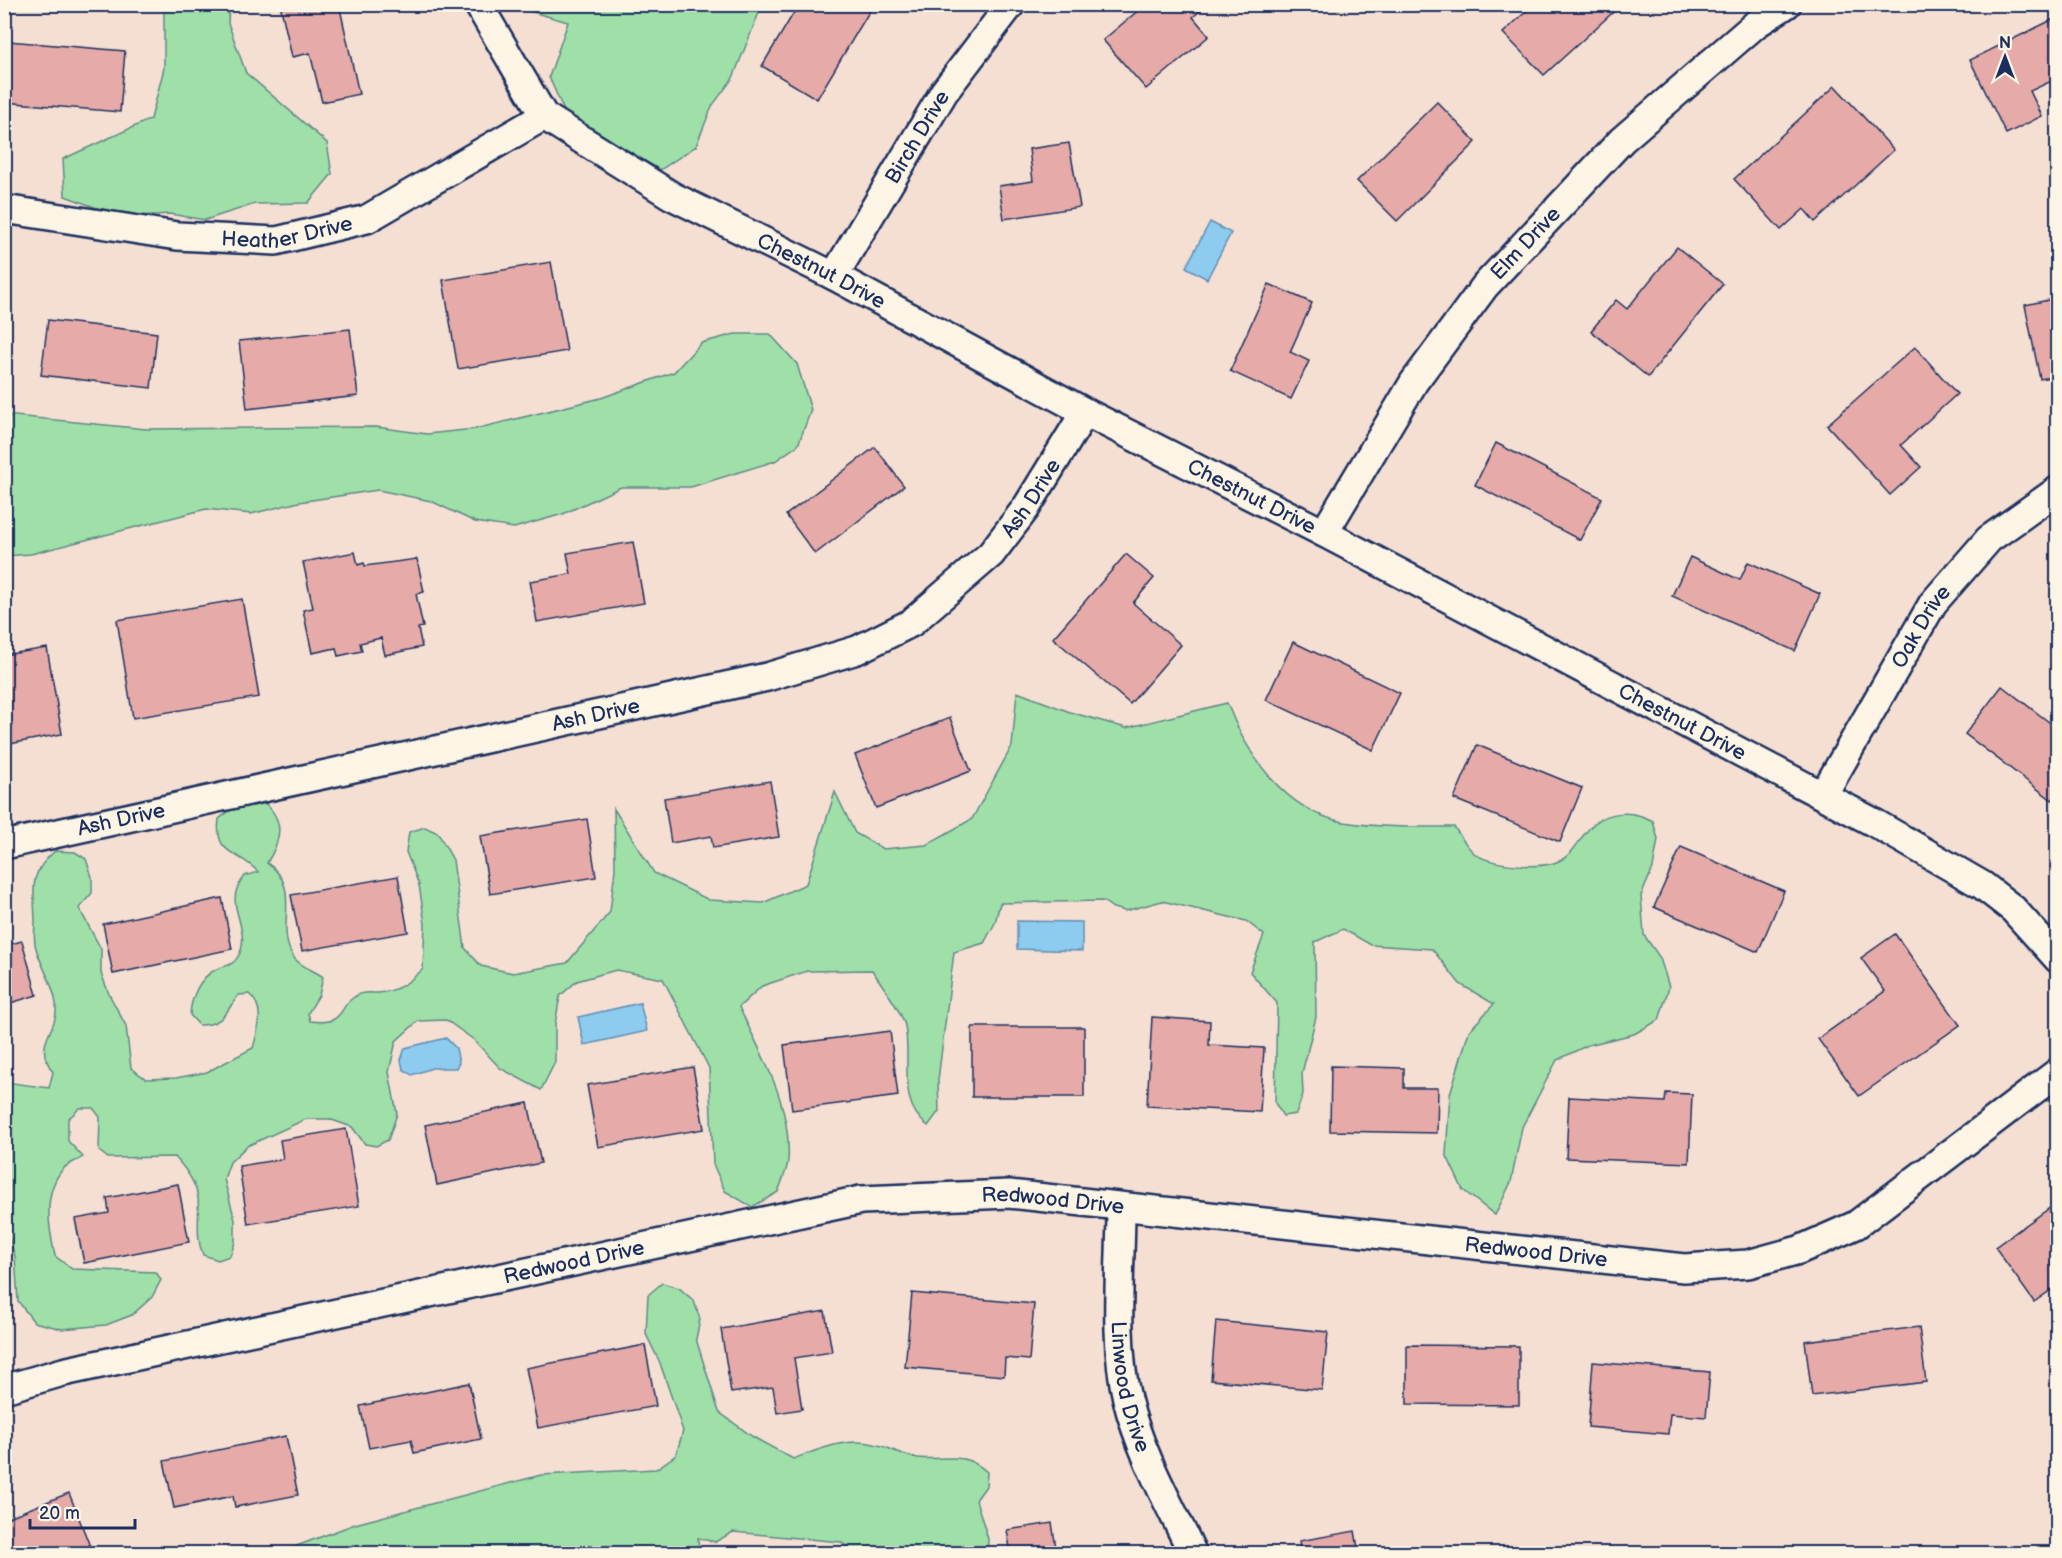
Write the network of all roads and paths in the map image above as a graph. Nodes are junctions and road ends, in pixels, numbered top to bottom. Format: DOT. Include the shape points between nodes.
graph roads {
  1 [pos="478,4"];
  2 [pos="1011,4"];
  3 [pos="1787,4"];
  4 [pos="544,116"];
  5 [pos="4,209"];
  6 [pos="834,276"];
  7 [pos="1085,412"];
  8 [pos="2058,490"];
  9 [pos="1324,533"];
  10 [pos="1824,795"];
  11 [pos="4,844"];
  12 [pos="2058,959"];
  13 [pos="2058,1072"];
  14 [pos="1121,1208"];
  15 [pos="4,1389"];
  16 [pos="1193,1554"];
  1 -- 4 [label="street, Chestnut Drive"];
  2 -- 6 [label="street, Birch Drive" via="944,92"];
  3 -- 9 [label="street, Elm Drive" via="1756,24 1622,140 1485,286 1414,382"];
  4 -- 5 [label="street, Heather Drive" via="367,219 276,241 177,236"];
  4 -- 6 [label="street, Chestnut Drive" via="672,196"];
  6 -- 7 [label="street, Chestnut Drive"];
  7 -- 9 [label="street, Chestnut Drive"];
  7 -- 11 [label="street, Ash Drive" via="1026,508 991,554 911,623 857,650 767,677"];
  8 -- 10 [label="street, Oak Drive" via="1989,539 1933,603"];
  9 -- 10 [label="street, Chestnut Drive"];
  10 -- 12 [label="street, Chestnut Drive" via="1982,885 2013,909"];
  13 -- 14 [label="street, Redwood Drive" via="1856,1225 1799,1250 1748,1264 1684,1268"];
  14 -- 15 [label="street, Redwood Drive" via="1009,1194 861,1200 63,1372"];
  14 -- 16 [label="street, Linwood Drive" via="1121,1352 1127,1397 1140,1441"];
}
